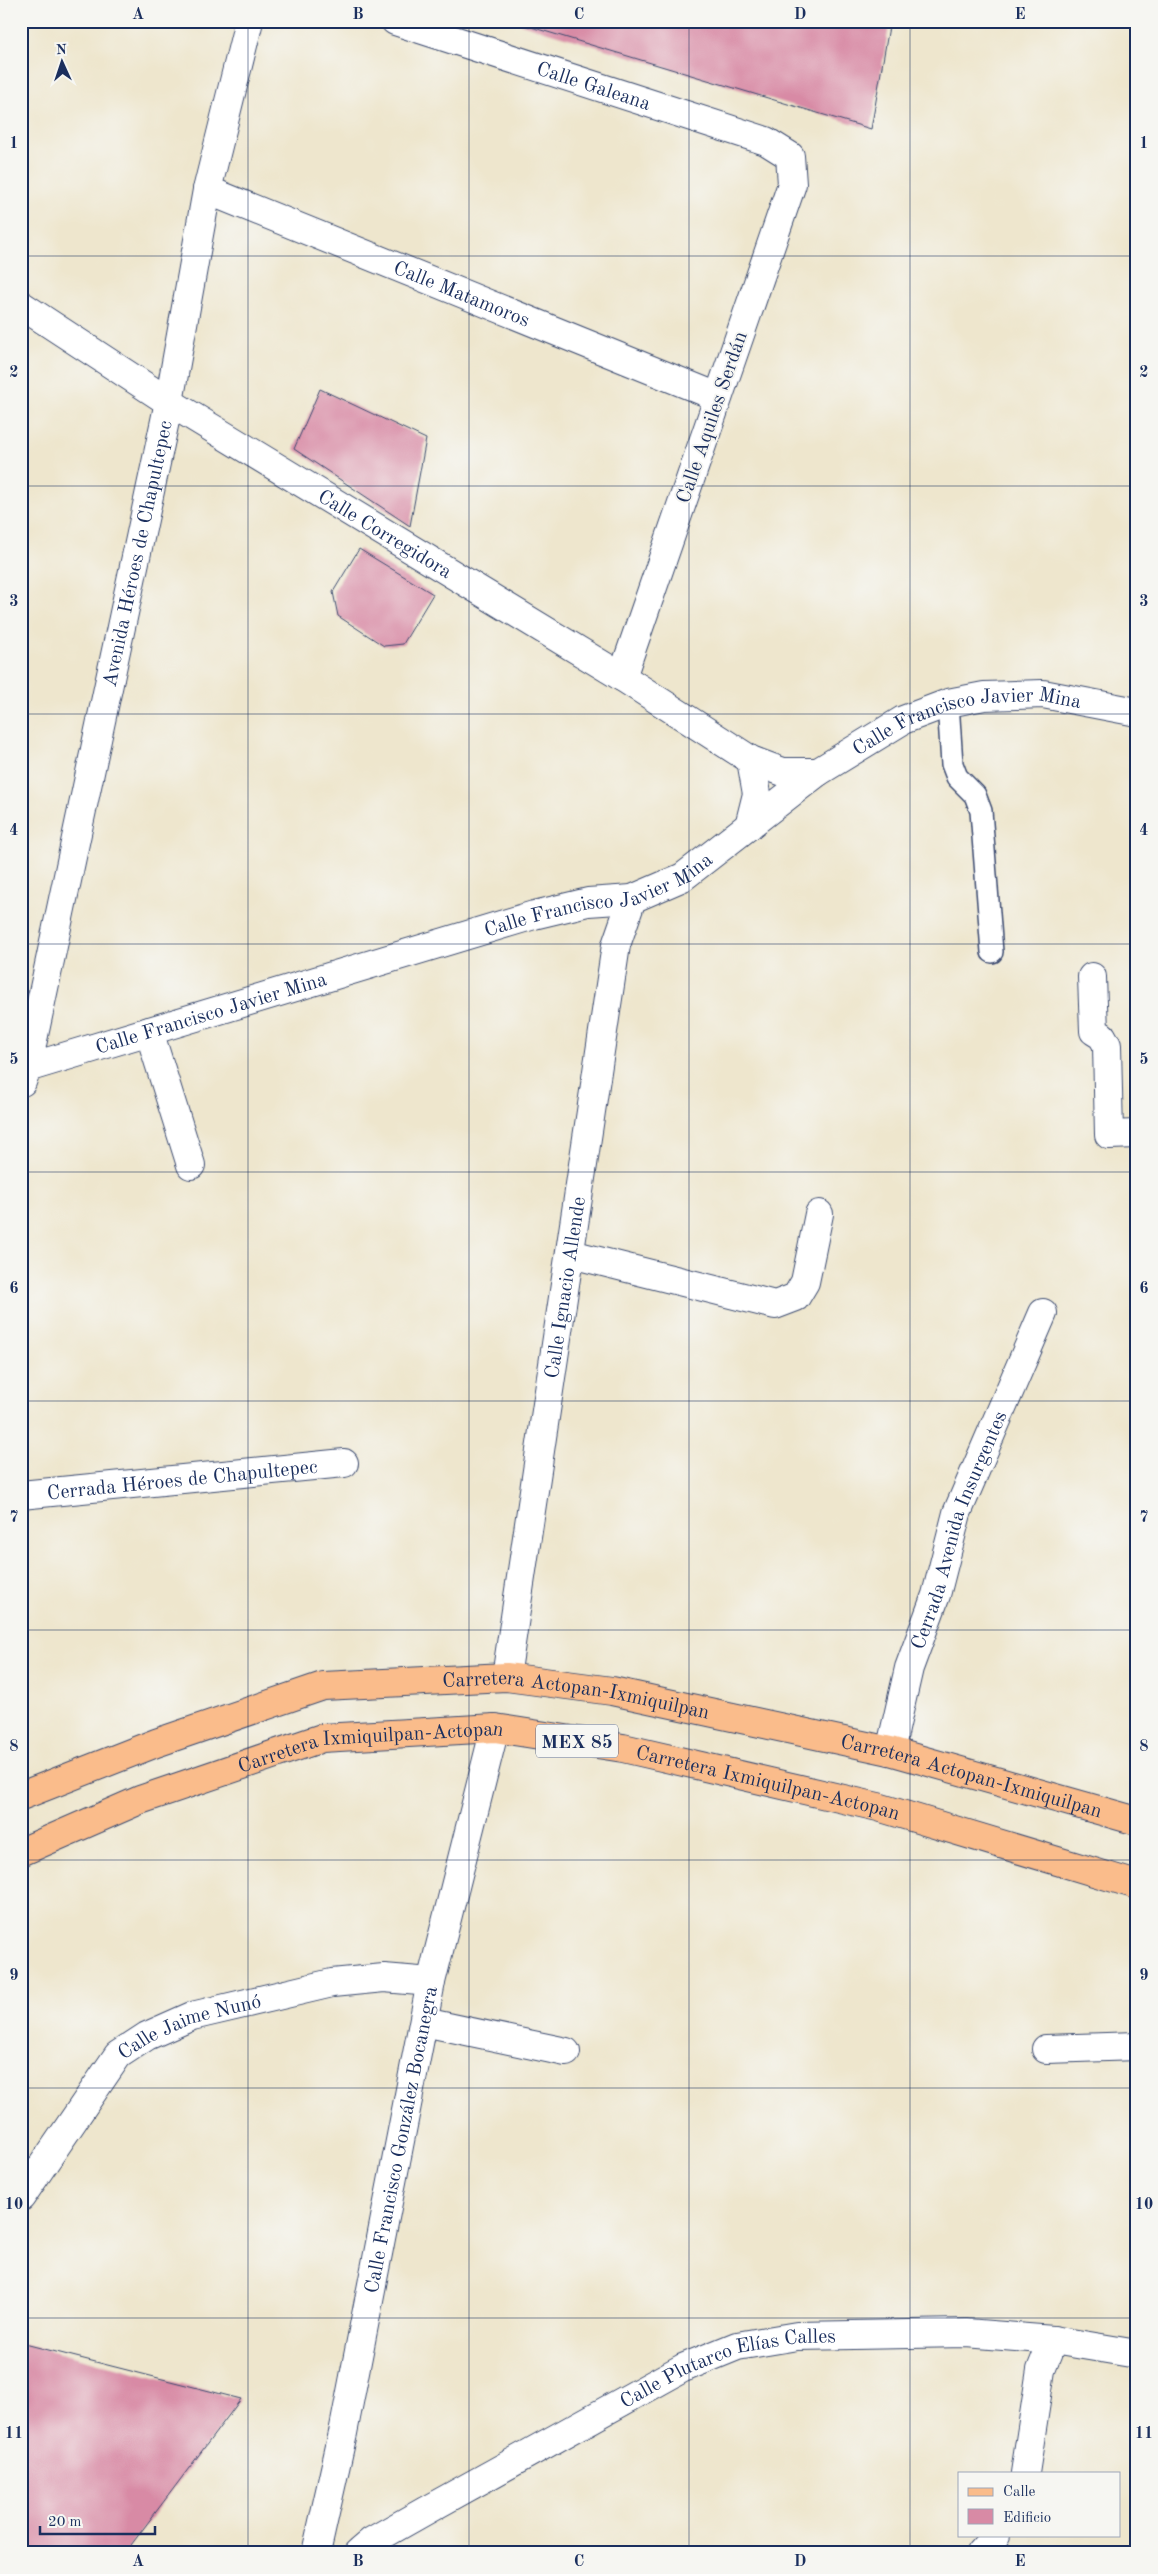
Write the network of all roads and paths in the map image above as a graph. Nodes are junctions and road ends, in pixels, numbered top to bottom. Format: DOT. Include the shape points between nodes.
graph roads {
  1 [pos="249,21"];
  2 [pos="395,21"];
  3 [pos="790,156"];
  4 [pos="207,190"];
  5 [pos="21,306"];
  6 [pos="718,397"];
  7 [pos="169,402"];
  8 [pos="622,678"];
  9 [pos="948,703"];
  10 [pos="1137,712"];
  11 [pos="751,760"];
  12 [pos="818,772"];
  13 [pos="749,826"];
  14 [pos="632,899"];
  15 [pos="992,952"];
  16 [pos="1092,977"];
  17 [pos="149,1031"];
  18 [pos="24,1076"];
  19 [pos="1137,1134"];
  20 [pos="191,1165"];
  21 [pos="819,1214"];
  22 [pos="571,1254"];
  23 [pos="1043,1313"];
  24 [pos="344,1463"];
  25 [pos="21,1495"];
  26 [pos="506,1677"];
  27 [pos="495,1728"];
  28 [pos="890,1751"];
  29 [pos="21,1796"];
  30 [pos="1137,1821"];
  31 [pos="21,1852"];
  32 [pos="1137,1885"];
  33 [pos="431,1982"];
  34 [pos="424,2022"];
  35 [pos="1137,2046"];
  36 [pos="1046,2049"];
  37 [pos="566,2052"];
  38 [pos="21,2197"];
  39 [pos="1052,2340"];
  40 [pos="1137,2354"];
  41 [pos="1025,2472"];
  42 [pos="995,2536"];
  43 [pos="316,2553"];
  44 [pos="358,2553"];
  45 [pos="980,2553"];
  1 -- 4 [label="street, Avenida Héroes de Chapultepec"];
  2 -- 3 [label="street, Calle Galeana" via="766,140"];
  3 -- 6 [label="street, Calle Aquiles Serdán" via="792,184"];
  4 -- 6 [label="street, Calle Matamoros"];
  4 -- 7 [label="street, Avenida Héroes de Chapultepec"];
  5 -- 7 [label="street, Calle Corregidora"];
  6 -- 8 [label="street, Calle Aquiles Serdán"];
  7 -- 8 [label="street, Calle Corregidora"];
  7 -- 18 [label="street, Avenida Héroes de Chapultepec"];
  8 -- 11 [label="street, Calle Corregidora"];
  9 -- 10 [label="street, Calle Francisco Javier Mina" via="984,696 1043,694"];
  9 -- 12 [label="street, Calle Francisco Javier Mina" via="903,720"];
  9 -- 15 [label="lane" via="952,764 957,777 975,795 981,811"];
  11 -- 12 [label="street, Calle Corregidora" via="783,772"];
  11 -- 13 [label="street" via="757,794"];
  12 -- 13 [label="street, Calle Francisco Javier Mina"];
  13 -- 14 [label="street, Calle Francisco Javier Mina" via="683,877"];
  14 -- 17 [label="street, Calle Francisco Javier Mina" via="588,902 534,915"];
  14 -- 22 [label="street, Calle Ignacio Allende" via="616,945"];
  16 -- 19 [label="street" via="1094,1031 1107,1045 1109,1135"];
  17 -- 18 [label="street, Calle Francisco Javier Mina"];
  17 -- 20 [label="street"];
  21 -- 22 [label="street" via="805,1282 796,1297 775,1305"];
  22 -- 26 [label="street, Calle Ignacio Allende"];
  23 -- 28 [label="street, Cerrada Avenida Insurgentes" via="958,1513 936,1595 909,1668"];
  24 -- 25 [label="street, Cerrada Héroes de Chapultepec"];
  26 -- 28 [label="main road, Carretera Actopan-Ixmiquilpan" via="612,1691"];
  26 -- 29 [label="main road, Carretera Actopan-Ixmiquilpan" via="323,1686 156,1743"];
  27 -- 31 [label="main road, Carretera Ixmiquilpan-Actopan / MEX 85" via="322,1738 140,1800"];
  27 -- 32 [label="main road, Carretera Ixmiquilpan-Actopan / MEX 85" via="623,1748 878,1807"];
  27 -- 33 [label="street, Calle Francisco González Bocanegra"];
  28 -- 30 [label="main road, Carretera Actopan-Ixmiquilpan"];
  33 -- 34 [label="street, Calle Francisco González Bocanegra"];
  33 -- 38 [label="street, Calle Jaime Nunó" via="384,1978 332,1983 192,2016 147,2036 118,2055"];
  34 -- 37 [label="street"];
  34 -- 43 [label="street, Calle Francisco González Bocanegra"];
  35 -- 36 [label="street"];
  39 -- 40 [label="street, Calle Plutarco Elías Calles"];
  39 -- 41 [label="street" via="1041,2370"];
  39 -- 44 [label="street, Calle Plutarco Elías Calles" via="966,2332 797,2336 737,2346 683,2368 417,2515 372,2541"];
  42 -- 45 [label="street"];
}
